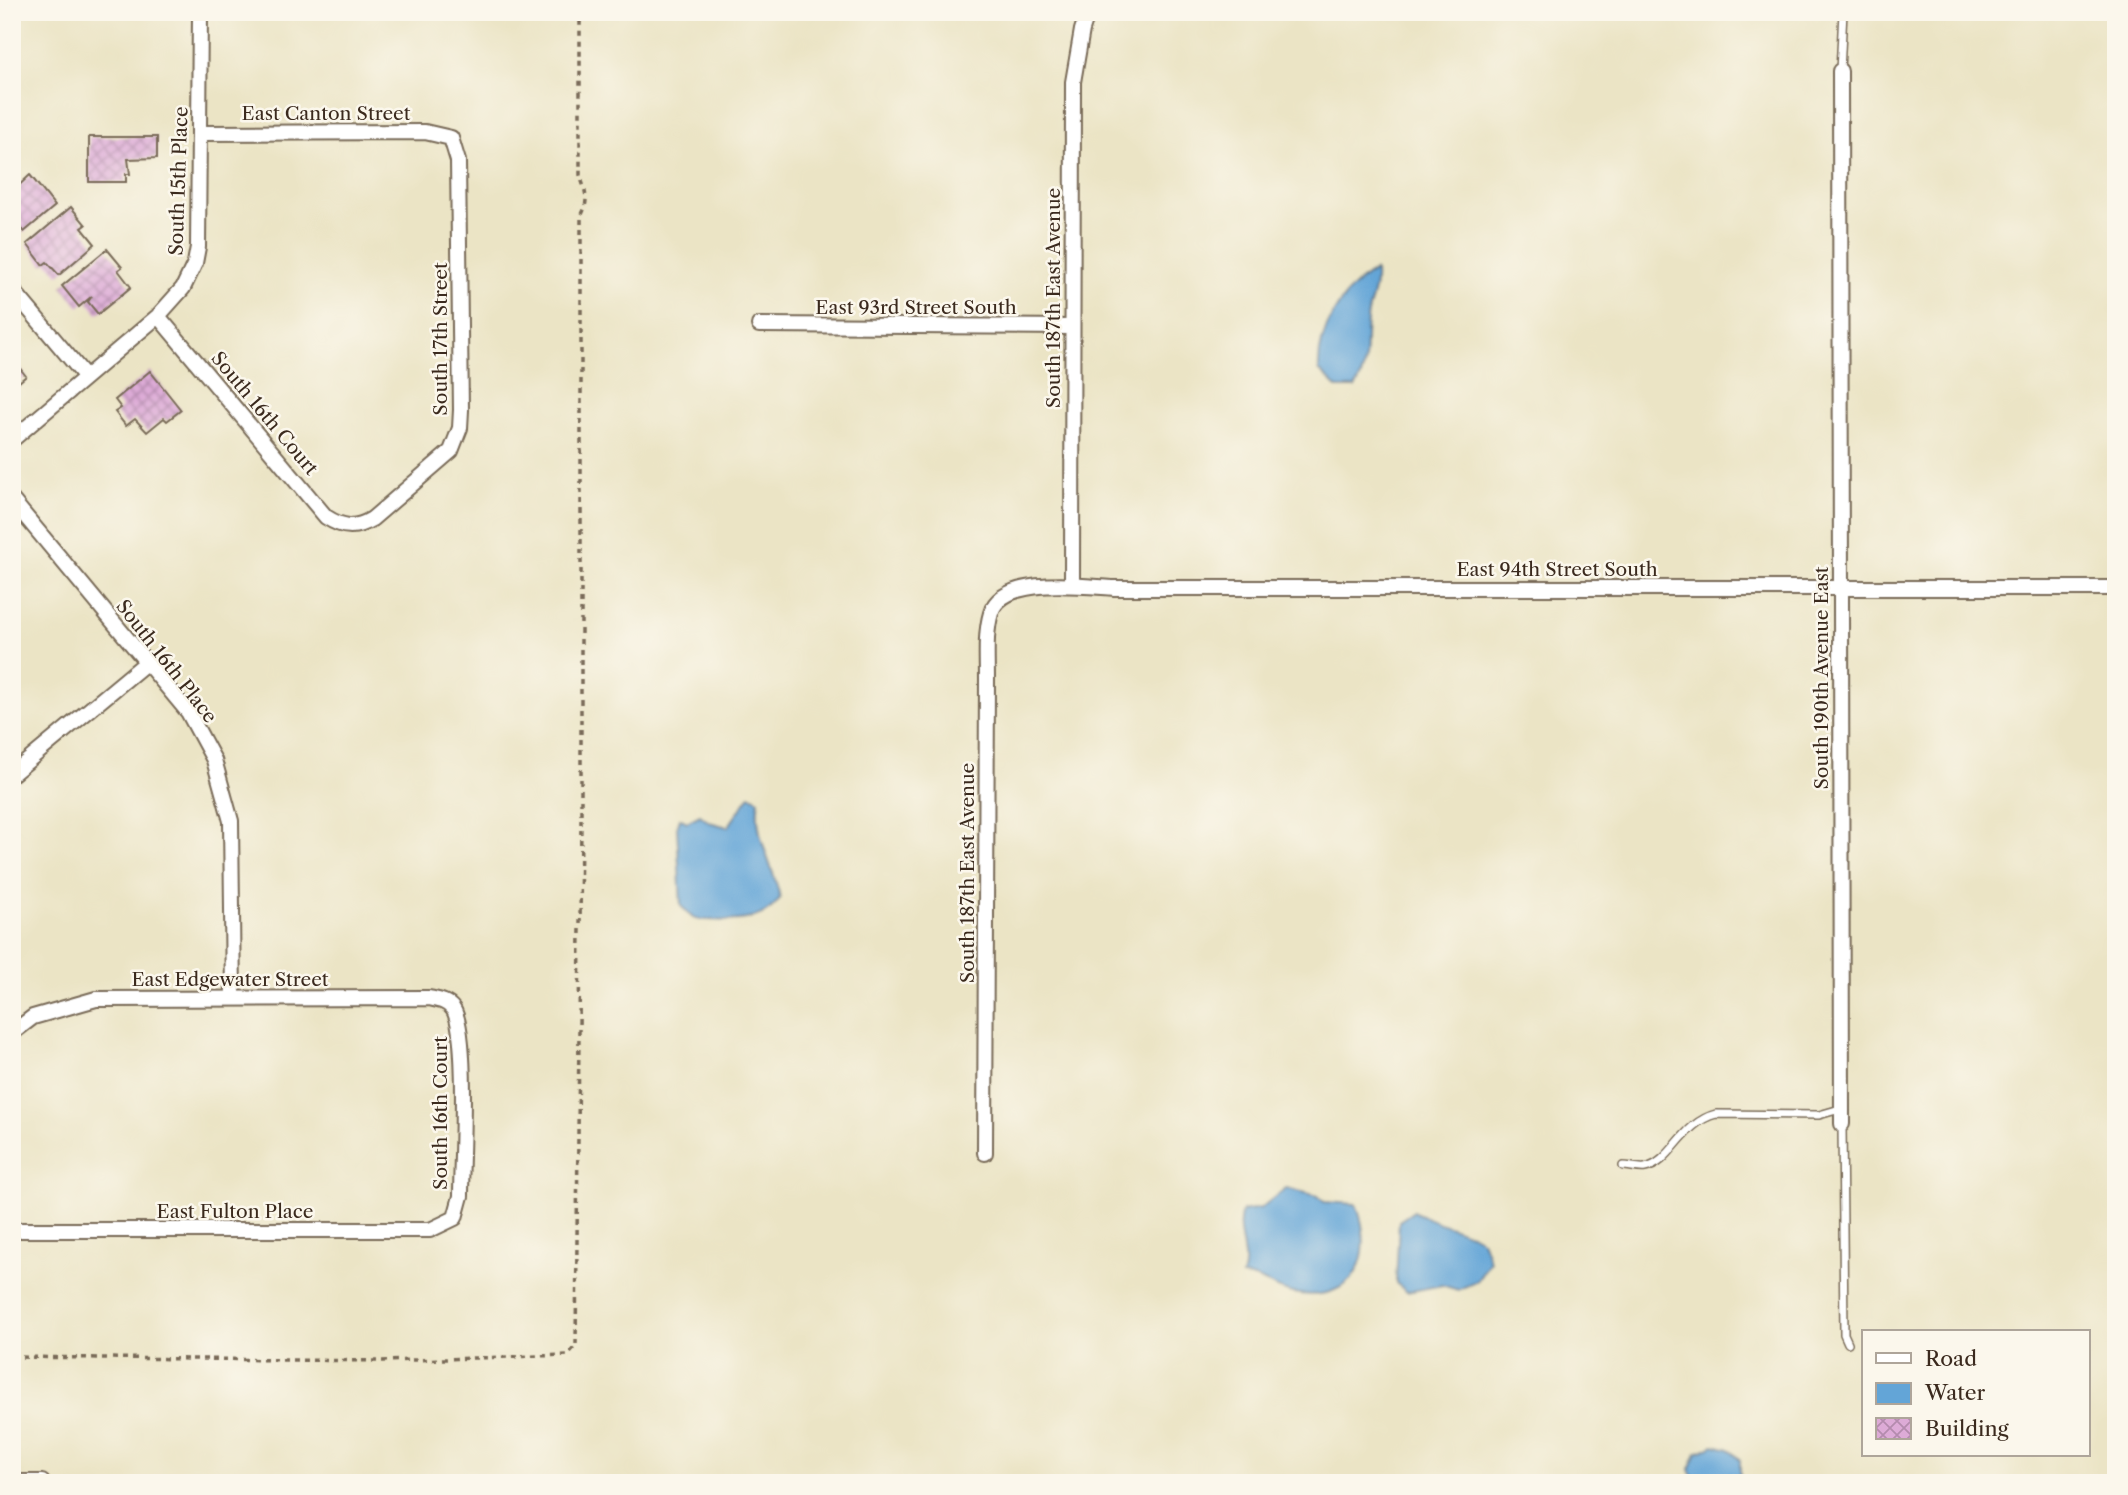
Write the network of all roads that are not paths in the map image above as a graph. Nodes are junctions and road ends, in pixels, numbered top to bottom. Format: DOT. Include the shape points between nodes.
graph roads {
  1 [pos="200,12"];
  2 [pos="1088,12"];
  3 [pos="1843,12"];
  4 [pos="1840,71"];
  5 [pos="200,133"];
  6 [pos="450,138"];
  7 [pos="12,289"];
  8 [pos="159,316"];
  9 [pos="759,326"];
  10 [pos="1072,327"];
  11 [pos="85,376"];
  12 [pos="12,440"];
  13 [pos="12,500"];
  14 [pos="348,527"];
  15 [pos="1072,585"];
  16 [pos="2116,587"];
  17 [pos="1841,588"];
  18 [pos="999,597"];
  19 [pos="146,662"];
  20 [pos="12,774"];
  21 [pos="233,998"];
  22 [pos="452,1008"];
  23 [pos="13,1032"];
  24 [pos="1840,1109"];
  25 [pos="1842,1124"];
  26 [pos="985,1153"];
  27 [pos="1623,1166"];
  28 [pos="455,1218"];
  29 [pos="12,1230"];
  30 [pos="1848,1343"];
  31 [pos="12,1482"];
  32 [pos="41,1482"];
  1 -- 5 [label="street, South 15th Place"];
  2 -- 10 [label="street, South 187th East Avenue" via="1073,82"];
  3 -- 4 [label="lane, South 190th Avenue East"];
  4 -- 17 [label="street, South 190th Avenue East"];
  5 -- 6 [label="street, East Canton Street" via="425,132"];
  5 -- 8 [label="street, South 15th Place" via="195,263 183,288"];
  6 -- 14 [label="street, South 17th Street" via="458,161 461,410 457,440 451,451 372,519"];
  7 -- 11 [label="street"];
  8 -- 11 [label="street, South 15th Place"];
  8 -- 14 [label="street, South 16th Court" via="326,517"];
  9 -- 10 [label="street, East 93rd Street South"];
  10 -- 15 [label="street, South 187th East Avenue"];
  11 -- 12 [label="street, South 15th Place"];
  13 -- 19 [label="street, South 16th Place"];
  15 -- 17 [label="street, East 94th Street South"];
  15 -- 18 [label="street, East 94th Street South" via="1012,590"];
  16 -- 17 [label="street, East 94th Street South"];
  17 -- 24 [label="street, South 190th Avenue East"];
  18 -- 26 [label="street, South 187th East Avenue" via="991,613 986,678"];
  19 -- 20 [label="street"];
  19 -- 21 [label="street, South 16th Place" via="203,736 227,802 232,846"];
  21 -- 22 [label="street, East Edgewater Street" via="429,998"];
  21 -- 23 [label="street, East Edgewater Street" via="86,1000 33,1017"];
  22 -- 28 [label="street, South 16th Court" via="461,1041 461,1196"];
  24 -- 25 [label="street, South 190th Avenue East"];
  24 -- 27 [label="lane" via="1819,1115 1716,1114 1700,1118 1662,1160 1646,1168"];
  25 -- 30 [label="lane, South 190th Avenue East"];
  28 -- 29 [label="street, East Fulton Place" via="430,1230"];
  31 -- 32 [label="street"];
}
